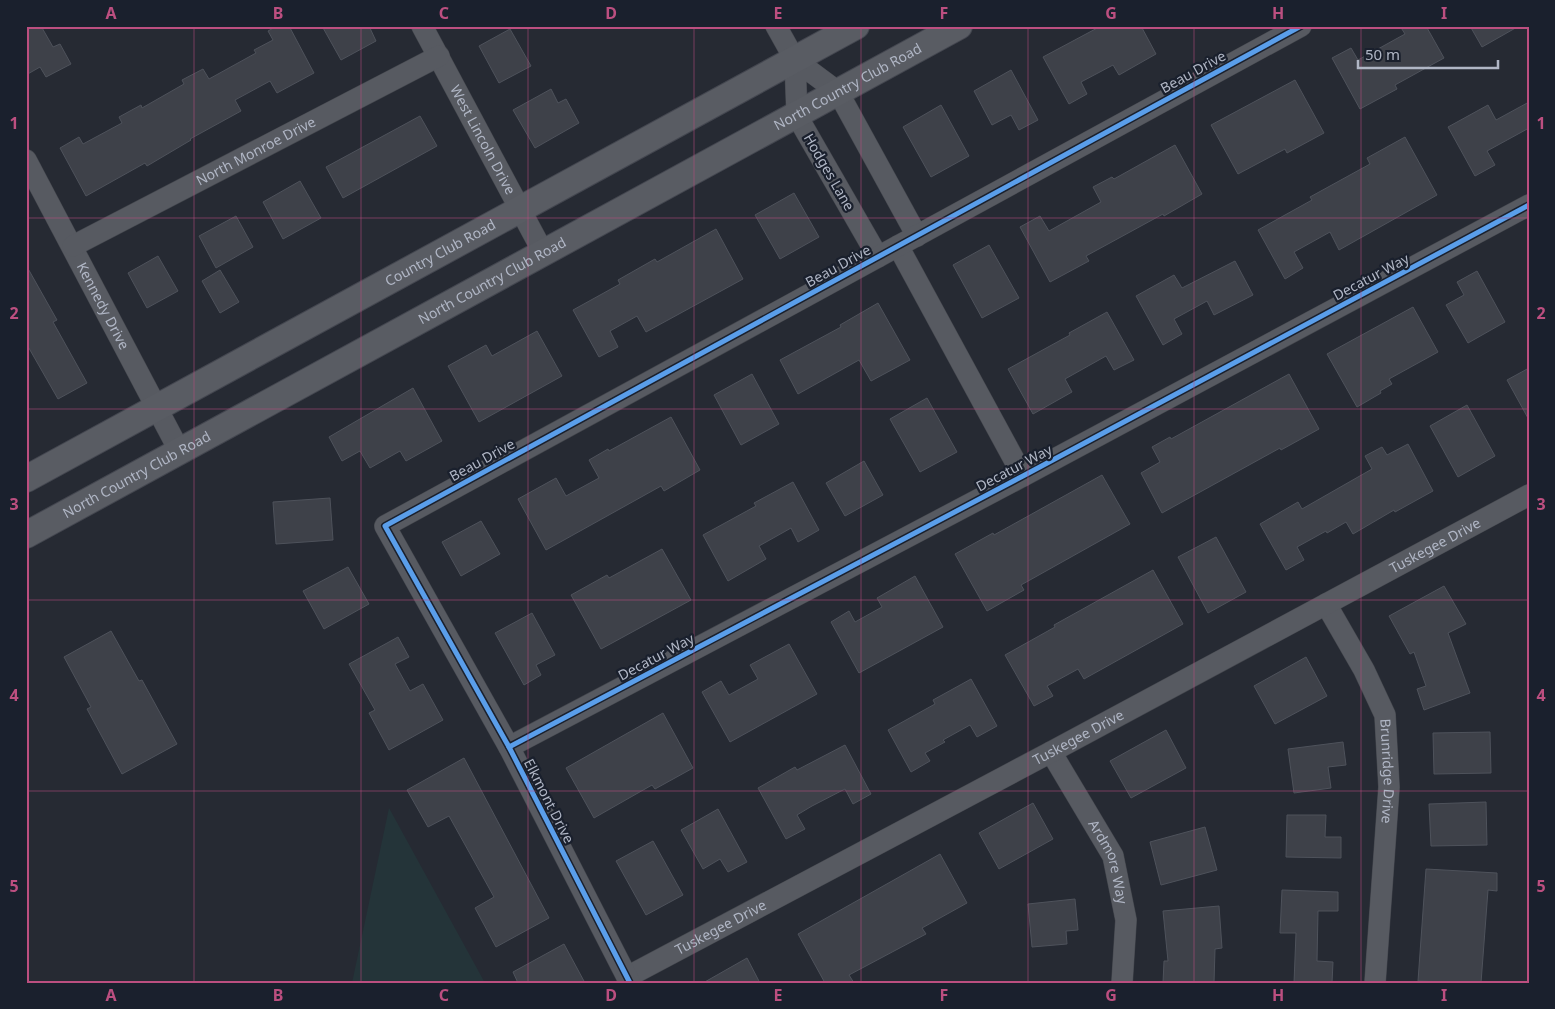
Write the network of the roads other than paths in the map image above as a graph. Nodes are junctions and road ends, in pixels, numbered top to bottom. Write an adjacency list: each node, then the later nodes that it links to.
1 (422, 26): 6 (street, West Lincoln Drive)
2 (776, 26): 7 (street)
3 (856, 26): 7 (main road, Country Club Road)
4 (959, 26): 8 (main road, North Country Club Road)
5 (1301, 26): 13 (street, Beau Drive)
6 (439, 56): 12 (street, West Lincoln Drive); 14 (street, North Monroe Drive)
7 (795, 60): 8 (street); 9 (street, Hodges Lane); 12 (main road, Country Club Road)
8 (838, 92): 9 (main road, North Country Club Road); 13 (street)
9 (798, 116): 15 (main road, North Country Club Road); 16 (street, Hodges Lane)
10 (26, 160): 14 (street, Kennedy Drive)
11 (1529, 205): 19 (street, Decatur Way)
12 (520, 209): 15 (street, West Lincoln Drive); 17 (main road, Country Club Road)
13 (907, 241): 16 (street, Beau Drive); 19 (street)
14 (72, 246): 17 (street, Kennedy Drive)
15 (544, 254): 18 (main road, North Country Club Road)
16 (878, 257): 22 (street, Beau Drive)
17 (157, 409): 18 (street, Kennedy Drive); 20 (main road, Country Club Road)
18 (180, 452): 23 (main road, North Country Club Road)
19 (1023, 476): 25 (street, Decatur Way)
20 (26, 479)
21 (1529, 495): 24 (street, Tuskegee Drive)
22 (385, 526): 25 (street, Elkmont Drive)
23 (26, 535)
24 (1326, 604): 26 (street, Tuskegee Drive); 29 (street, Brunridge Drive)
25 (509, 747): 27 (street, Elkmont Drive)
26 (1051, 752): 27 (street, Tuskegee Drive); 28 (street, Ardmore Way)
27 (629, 980)
28 (1122, 983)
29 (1376, 983)

